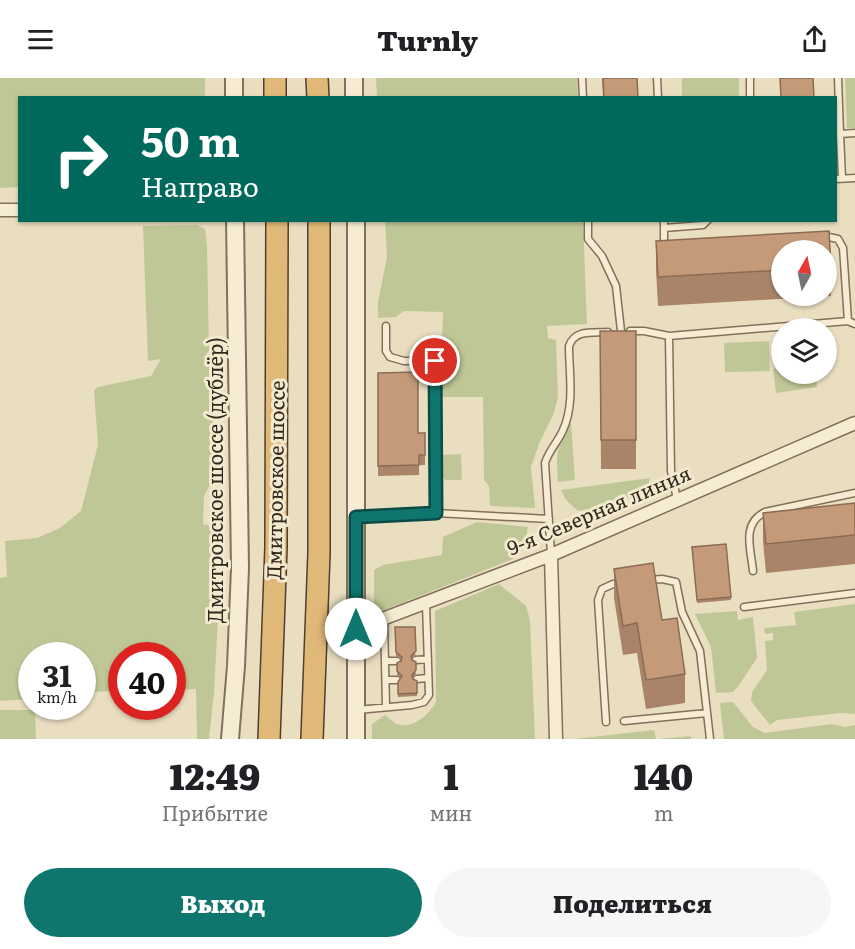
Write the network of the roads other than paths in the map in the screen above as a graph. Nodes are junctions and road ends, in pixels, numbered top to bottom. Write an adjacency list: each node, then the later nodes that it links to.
1 (234, 78): 8 (street)
2 (275, 78): 9 (highway)
3 (317, 78): 10 (highway)
4 (582, 78): 11 (lane)
5 (657, 78): 12 (lane)
6 (750, 78): 13 (lane)
7 (838, 78): 15 (lane)
8 (234, 96)
9 (275, 96)
10 (318, 96)
11 (583, 96)
12 (658, 96)
13 (750, 96)
14 (855, 133): 15 (lane)
15 (840, 134): 16 (lane)
16 (839, 178): 17 (lane)
17 (855, 178)
18 (0, 210): 19 (street)
19 (18, 210)
20 (235, 222): 62 (street, Дмитровское шоссе (дублёр))
21 (277, 222): 63 (highway, Дмитровское шоссе)
22 (319, 222): 64 (highway)
23 (356, 222): 38 (street)
24 (588, 222): 32 (lane)
25 (706, 222): 26 (lane)
26 (664, 224): 28 (lane)
27 (817, 236): 29 (lane)
28 (676, 243)
29 (848, 321): 30 (lane); 33 (lane)
30 (855, 324)
31 (386, 326): 37 (lane)
32 (621, 331): 33 (lane); 39 (lane)
33 (669, 336): 36 (lane)
34 (855, 423): 36 (street, 9-я Северная линия)
35 (855, 493): 41 (lane)
36 (677, 499): 40 (street, 9-я Северная линия)
37 (436, 513): 38 (lane); 39 (lane)
38 (356, 517): 48 (street)
39 (549, 519): 40 (lane)
40 (551, 555): 45 (street, 9-я Северная линия); 66 (street)
41 (753, 571)
42 (642, 581): 59 (lane)
43 (632, 582): 61 (lane)
44 (855, 593): 46 (lane)
45 (426, 604): 47 (street, 9-я Северная линия); 49 (lane)
46 (744, 607)
47 (384, 620): 48 (street, 9-я Северная линия); 51 (lane)
48 (356, 629): 58 (street)
49 (428, 659): 50 (lane); 53 (lane)
50 (416, 660)
51 (385, 661): 52 (lane); 55 (lane)
52 (397, 661)
53 (428, 678): 54 (lane); 57 (lane)
54 (417, 679)
55 (386, 680): 56 (lane); 57 (lane)
56 (398, 680)
57 (386, 706): 58 (lane)
58 (356, 710): 65 (street)
59 (707, 713): 60 (lane); 67 (lane)
60 (624, 721)
61 (606, 723)
62 (230, 739)
63 (269, 739)
64 (312, 739)
65 (356, 739)
66 (556, 739)
67 (710, 739)

